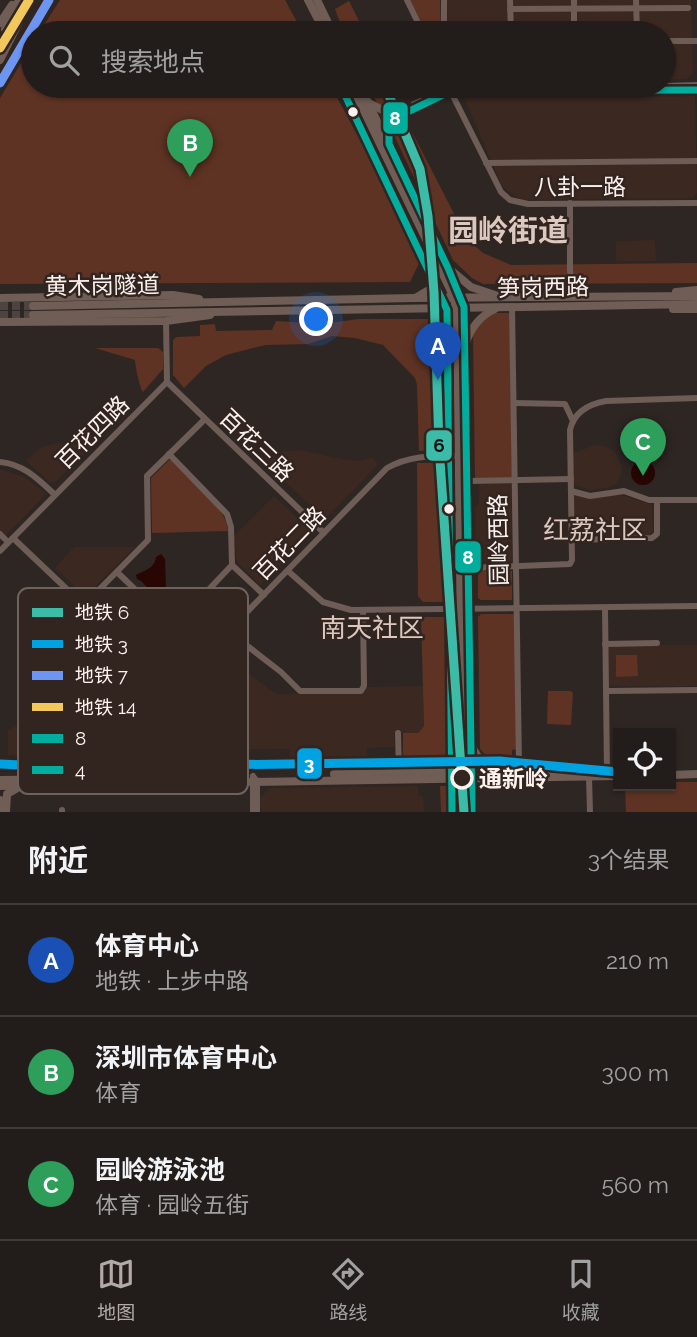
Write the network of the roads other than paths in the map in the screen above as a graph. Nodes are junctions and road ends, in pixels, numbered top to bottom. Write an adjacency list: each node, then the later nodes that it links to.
1 (323, 0): 15 (main road)
2 (407, 0): 16 (street)
3 (444, 0): 17 (street)
4 (510, 0): 11 (street)
5 (574, 0): 12 (street)
6 (636, 0): 9 (street)
7 (23, 1): 21 (main road); 22 (main road); 25 (main road); 26 (main road)
8 (310, 1): 13 (main road); 14 (main road)
9 (636, 8): 10 (street); 12 (street); 20 (street)
10 (688, 8)
11 (510, 9): 12 (street); 18 (street)
12 (574, 9): 19 (street)
13 (319, 21)
14 (324, 21)
15 (329, 21)
16 (417, 21)
17 (444, 21)
18 (511, 21)
19 (574, 21)
20 (637, 21)
21 (0, 23)
22 (0, 36)
23 (676, 41): 24 (street)
24 (697, 41)
25 (0, 44)
26 (0, 60)
27 (676, 87): 29 (street)
28 (676, 88): 29 (street)
29 (697, 88)
30 (360, 98): 37 (main road)
31 (428, 98): 35 (street)
32 (431, 98): 36 (street)
33 (455, 98): 40 (street, 八卦一路)
34 (367, 100): 35 (main road); 37 (main road)
35 (400, 111): 37 (street)
36 (393, 118): 37 (street); 38 (main road)
37 (376, 124): 38 (main road); 43 (main road)
38 (389, 144): 44 (main road)
39 (697, 161): 40 (street)
40 (486, 163): 42 (street, 八卦一路)
41 (697, 202): 42 (street, 八卦一路)
42 (570, 203): 45 (street)
43 (436, 261): 49 (main road); 53 (main road)
44 (448, 268): 52 (main road); 53 (main road)
45 (573, 288)
46 (697, 290): 50 (main road)
47 (697, 296): 50 (main road, 笋岗西路)
48 (0, 298): 51 (main road, 笋岗西路)
49 (413, 298): 53 (main road, 笋岗西路); 54 (main road, 笋岗西路)
50 (650, 300): 52 (main road, 笋岗西路); 56 (main road, 笋岗西路); 59 (main road)
51 (223, 301): 54 (main road, 笋岗西路); 57 (main road, 笋岗西路)
52 (510, 302): 55 (main road, 笋岗西路); 68 (street, 园岭西路)
53 (459, 303): 55 (main road, 笋岗西路); 58 (main road, 笋岗西路); 64 (main road); 65 (main road)
54 (364, 304): 58 (main road, 笋岗西路); 61 (main road, 笋岗西路)
55 (497, 304): 65 (main road)
56 (697, 304)
57 (173, 308): 60 (main road, 黄木岗隧道); 61 (main road, 笋岗西路)
58 (425, 308): 64 (main road)
59 (697, 309)
60 (33, 310)
61 (222, 311): 62 (main road, 笋岗西路)
62 (166, 321): 63 (main road, 笋岗西路); 66 (street)
63 (0, 322)
64 (457, 336): 72 (main road)
65 (464, 349): 76 (main road)
66 (167, 382): 69 (street, 百花三路); 78 (street, 百花四路)
67 (697, 398): 70 (street)
68 (514, 403): 70 (street); 74 (street, 园岭西路)
69 (205, 419): 71 (street); 81 (street, 百花三路)
70 (573, 421): 75 (street)
71 (169, 454): 86 (street); 90 (street)
72 (458, 456): 81 (street, 百花二路); 99 (main road)
73 (0, 462): 78 (street)
74 (515, 480): 75 (street); 76 (street); 87 (street, 园岭西路)
75 (571, 480): 77 (street)
76 (468, 481): 88 (main road)
77 (571, 491): 79 (street); 84 (street)
78 (54, 494): 83 (street, 百花四路)
79 (659, 500): 80 (street); 84 (street)
80 (697, 500)
81 (324, 533): 89 (street, 百花二路)
82 (0, 534): 83 (street)
83 (10, 540): 85 (street, 百花四路); 91 (street)
84 (572, 540): 87 (street)
85 (0, 551)
86 (232, 565): 94 (street); 95 (street)
87 (516, 567): 88 (street); 97 (street, 园岭西路)
88 (469, 568): 99 (main road)
89 (288, 571): 95 (street, 百花二路); 100 (street)
90 (117, 572): 92 (street); 93 (street)
91 (65, 588)
92 (101, 588)
93 (134, 588)
94 (210, 588)
95 (264, 595): 101 (street, 百花二路)
96 (697, 606): 98 (street)
97 (516, 608): 98 (street); 99 (street); 113 (street, 园岭西路)
98 (604, 608): 103 (street)
99 (469, 609): 100 (street); 107 (main road); 109 (main road)
100 (363, 610): 104 (street)
101 (248, 611)
102 (657, 643): 103 (street)
103 (605, 644): 110 (street)
104 (248, 646)
105 (697, 690): 106 (street)
106 (608, 691)
107 (462, 716): 112 (main road); 119 (main road)
108 (398, 733): 116 (street)
109 (471, 742): 117 (main road); 119 (main road)
110 (607, 771): 113 (main road); 114 (main road)
111 (697, 771): 115 (main road)
112 (417, 772): 116 (main road); 119 (main road)
113 (525, 772): 117 (main road)
114 (613, 772)
115 (676, 772)
116 (399, 773): 123 (main road)
117 (501, 774): 119 (main road); 120 (main road); 129 (main road)
118 (613, 774): 120 (main road)
119 (467, 775): 121 (main road); 129 (main road)
120 (589, 777): 136 (street)
121 (439, 778): 123 (main road); 129 (main road)
122 (248, 779): 123 (main road)
123 (254, 779): 133 (street)
124 (0, 780): 125 (main road)
125 (18, 780)
126 (0, 786): 127 (main road)
127 (18, 786)
128 (18, 787): 132 (main road)
129 (467, 797): 134 (main road); 135 (main road)
130 (0, 800): 131 (main road)
131 (0, 812)
132 (6, 812)
133 (255, 812)
134 (463, 812)
135 (472, 812)
136 (590, 812)

